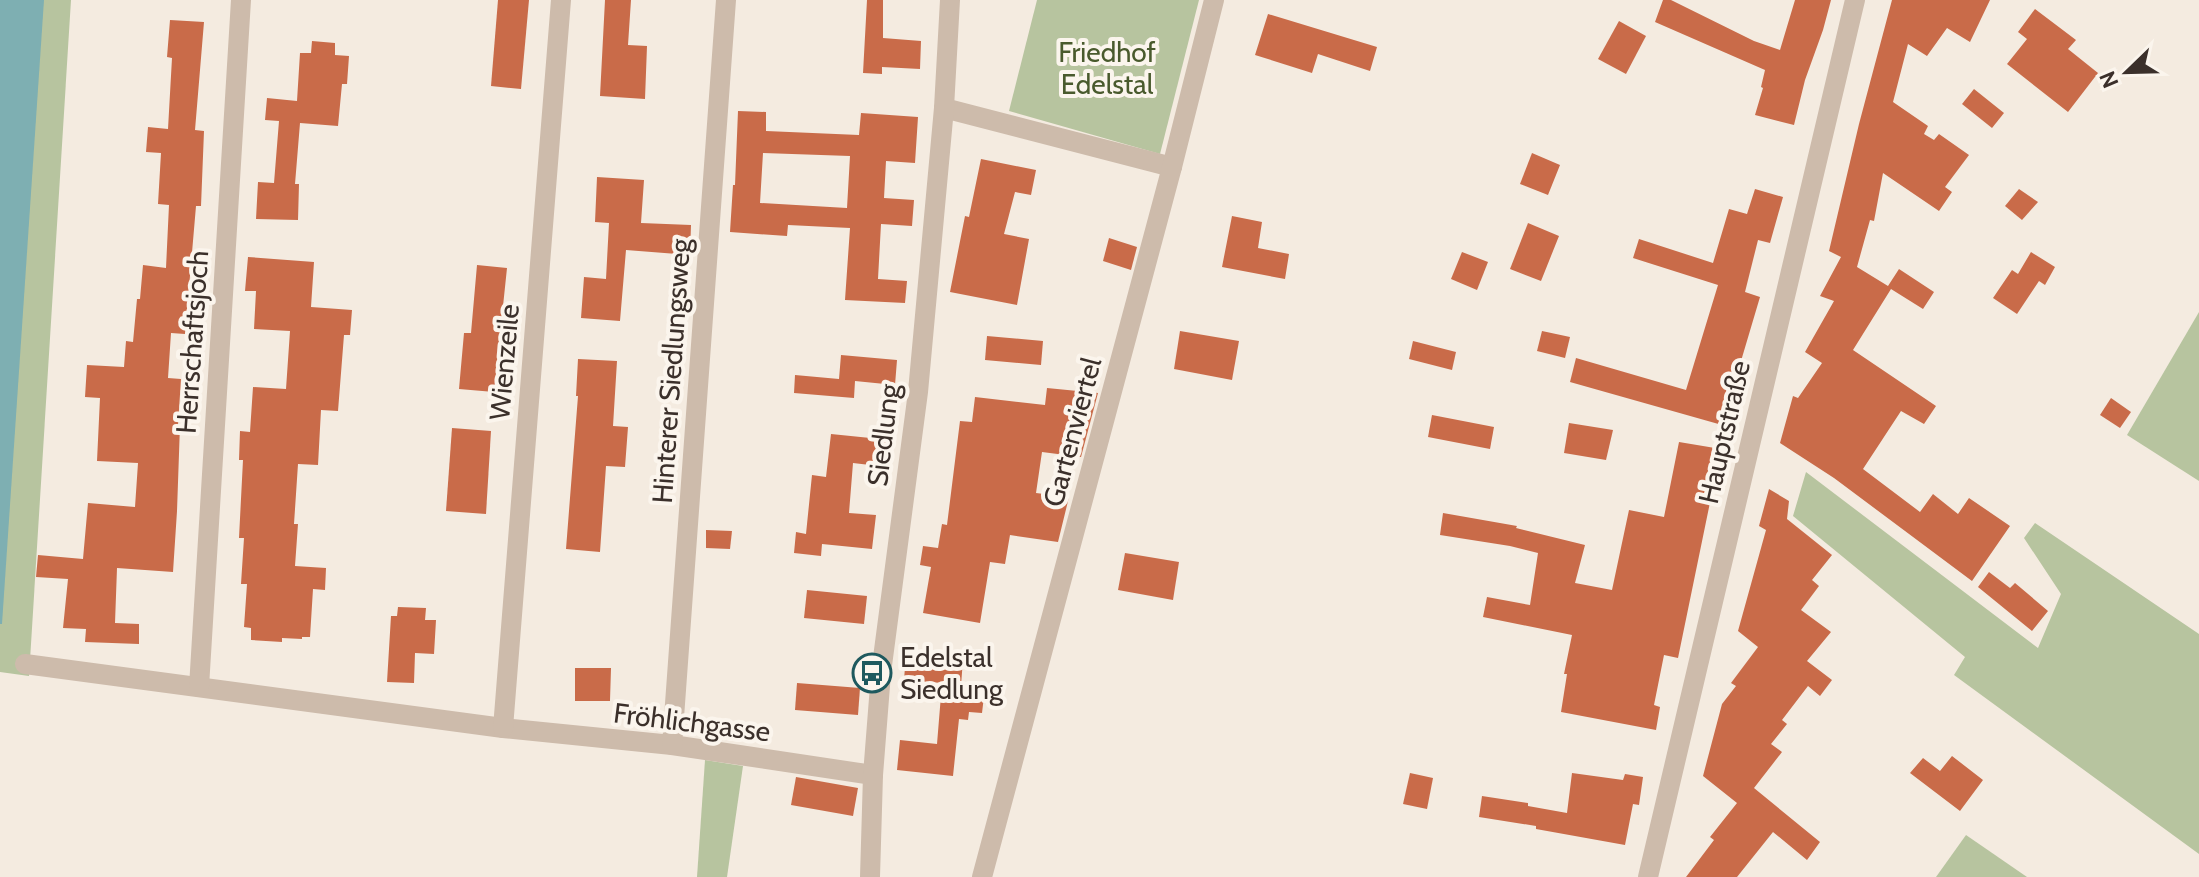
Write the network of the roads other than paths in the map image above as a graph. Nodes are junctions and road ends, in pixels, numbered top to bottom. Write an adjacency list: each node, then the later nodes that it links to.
1 (241, 0): 10 (street, Herrschaftsjoch)
2 (561, 0): 11 (street, Wienzeile)
3 (726, 0): 12 (street, Hinterer Siedlungsweg)
4 (950, 0): 7 (street, Siedlung)
5 (1214, 0): 8 (street, Gartenviertel)
6 (1855, 0): 16 (street, Hauptstraße)
7 (944, 108): 8 (street); 13 (street, Siedlung)
8 (1172, 167): 15 (street, Gartenviertel)
9 (25, 664): 10 (street, Fröhlichgasse)
10 (199, 687): 11 (street, Fröhlichgasse)
11 (503, 728): 12 (street, Fröhlichgasse)
12 (672, 745): 13 (street, Fröhlichgasse)
13 (873, 775): 14 (street, Siedlung)
14 (870, 877)
15 (982, 877)
16 (1648, 877)

